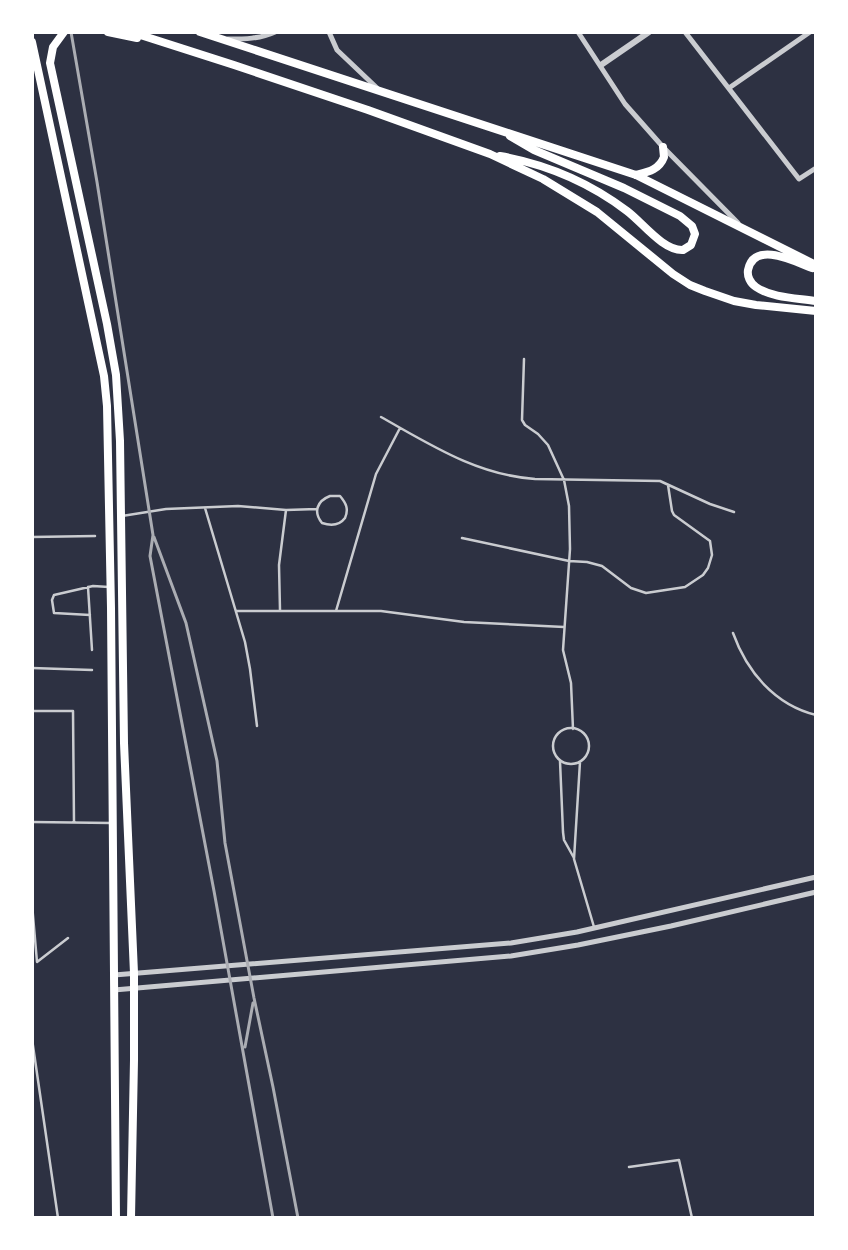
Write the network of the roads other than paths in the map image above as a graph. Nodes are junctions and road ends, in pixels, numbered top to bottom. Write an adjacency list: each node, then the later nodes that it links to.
1 (64, 32): 35 (main road)
2 (108, 32): 13 (main road)
3 (131, 32): 13 (main road)
4 (200, 32): 11 (main road)
5 (275, 32): 11 (street)
6 (329, 32): 16 (street)
7 (578, 32): 14 (street)
8 (649, 32): 14 (street)
9 (686, 32): 15 (street)
10 (810, 32): 15 (street)
11 (217, 38): 16 (main road)
12 (32, 42): 41 (main road)
13 (166, 44): 19 (main road)
14 (601, 65): 18 (street)
15 (729, 88): 20 (street)
16 (380, 91): 17 (main road)
17 (504, 132): 19 (main road); 21 (main road)
18 (663, 147): 21 (main road); 22 (street)
19 (490, 154): 25 (main road)
20 (816, 168)
21 (636, 175): 22 (main road)
22 (741, 227): 23 (main road)
23 (816, 267): 24 (main road)
24 (816, 301)
25 (816, 311)
26 (524, 359): 29 (lane)
27 (381, 417): 28 (lane)
28 (400, 428): 29 (lane); 44 (lane)
29 (564, 480): 30 (lane); 39 (lane)
30 (668, 485): 34 (lane); 39 (lane)
31 (205, 508): 33 (lane); 35 (lane); 42 (lane)
32 (317, 509): 32 (lane); 33 (lane)
33 (286, 510): 43 (lane)
34 (734, 512)
35 (122, 516): 66 (main road)
36 (96, 536): 37 (lane)
37 (32, 537)
38 (462, 538): 39 (lane)
39 (569, 561): 46 (lane)
40 (88, 587): 41 (lane); 45 (lane); 45 (lane)
41 (110, 587): 59 (main road)
42 (237, 611): 43 (lane); 53 (lane)
43 (280, 611): 44 (lane)
44 (336, 611): 46 (lane)
45 (90, 615): 48 (lane)
46 (564, 628): 54 (lane)
47 (733, 633): 52 (lane)
48 (92, 650)
49 (32, 668): 50 (lane)
50 (92, 670)
51 (32, 711): 58 (lane)
52 (816, 715)
53 (257, 726)
54 (573, 729): 55 (lane); 56 (lane)
55 (560, 760): 56 (lane); 60 (lane)
56 (580, 762): 60 (lane)
57 (32, 822): 58 (lane)
58 (74, 822): 59 (lane)
59 (112, 823): 67 (main road)
60 (574, 859): 64 (lane)
61 (816, 877): 64 (street)
62 (816, 892): 68 (street)
63 (32, 904): 65 (lane)
64 (594, 928): 66 (street)
65 (68, 938)
66 (134, 973): 67 (street); 68 (main road)
67 (114, 975): 69 (main road)
68 (134, 988): 69 (street); 74 (main road)
69 (114, 990): 73 (main road)
70 (32, 1039): 72 (lane)
71 (629, 1167): 75 (lane)
72 (58, 1218)
73 (116, 1218)
74 (131, 1218)
75 (692, 1218)

